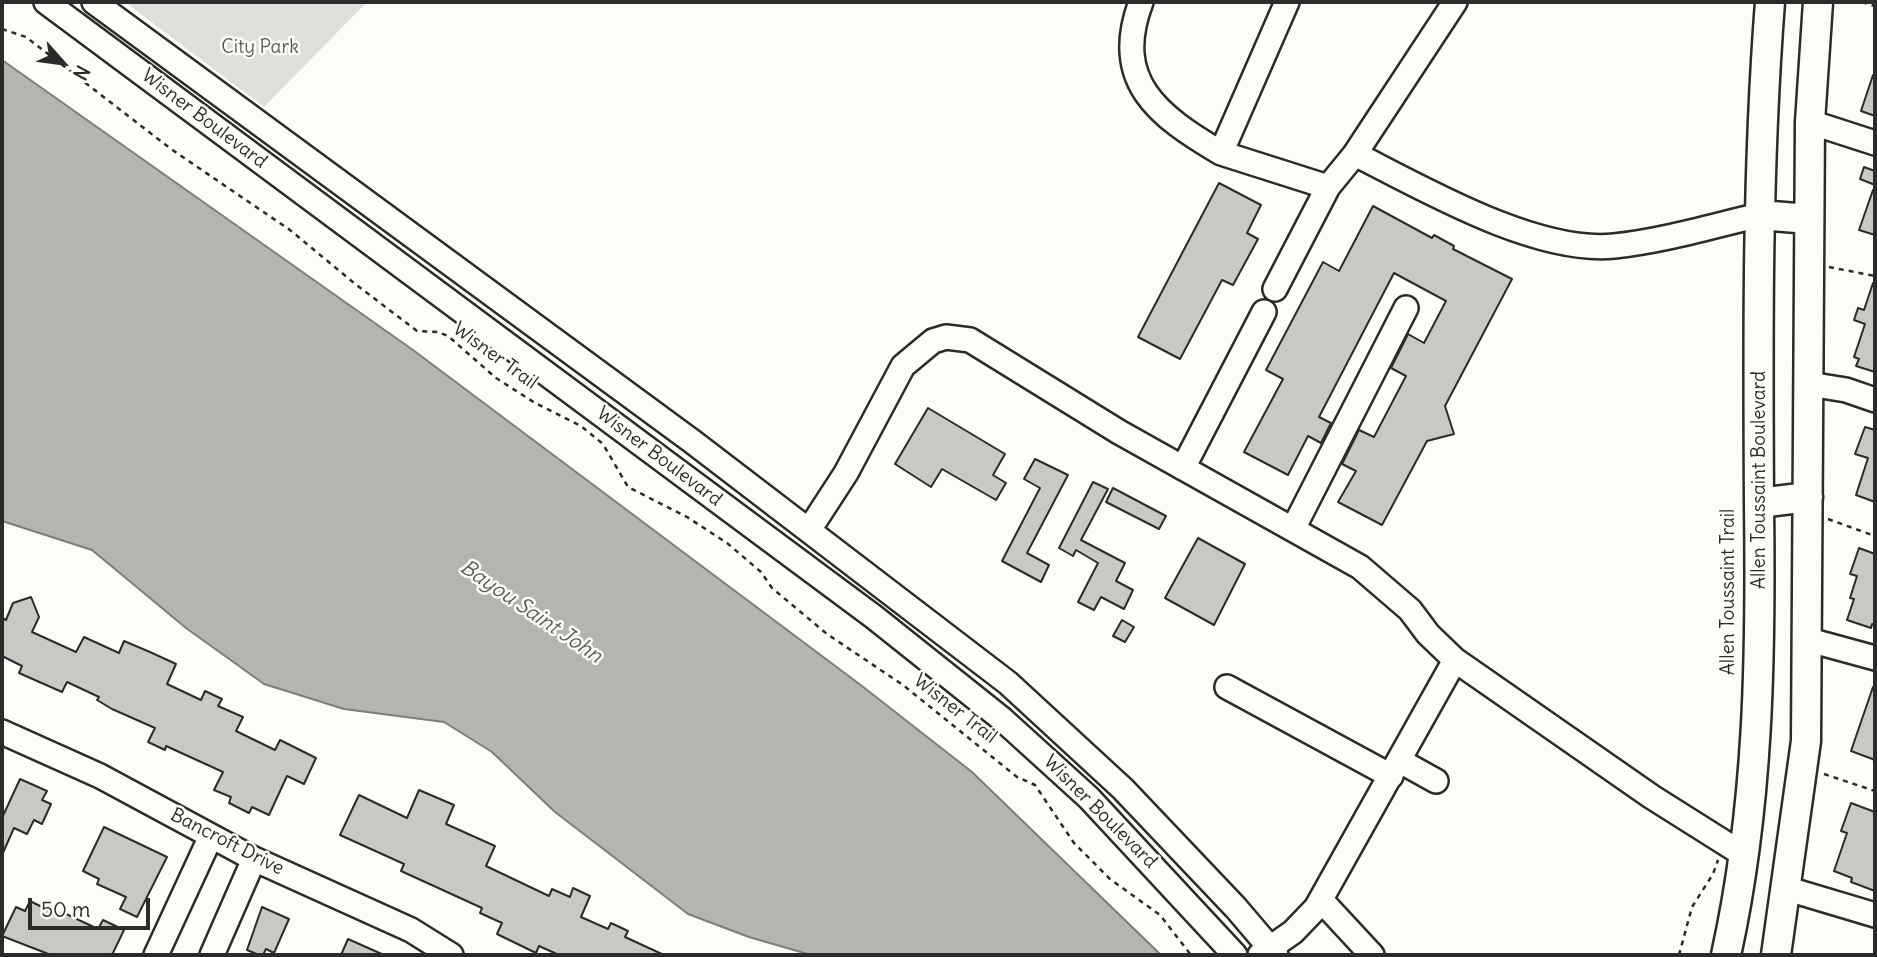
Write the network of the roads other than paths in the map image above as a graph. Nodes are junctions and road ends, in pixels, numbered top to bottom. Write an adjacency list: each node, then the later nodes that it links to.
1 (46, 2): 43 (street, Wisner Boulevard)
2 (94, 2): 24 (street, Wisner Boulevard)
3 (1141, 2): 10 (street)
4 (1287, 2): 10 (street)
5 (1455, 2): 11 (street)
6 (1770, 2): 13 (main road, Allen Toussaint Boulevard)
7 (1818, 2): 8 (main road)
8 (1810, 122): 9 (street); 14 (main road)
9 (1875, 143)
10 (1221, 153): 12 (street)
11 (1355, 154): 12 (street); 13 (street)
12 (1328, 187): 15 (street)
13 (1759, 215): 14 (main road); 21 (main road, Allen Toussaint Boulevard)
14 (1809, 219): 18 (main road)
15 (1275, 289)
16 (1405, 308): 23 (street)
17 (1264, 312): 20 (street)
18 (1809, 384): 19 (street); 22 (main road)
19 (1875, 400)
20 (1183, 468): 23 (street); 24 (street)
21 (1759, 503): 22 (main road); 33 (main road, Allen Toussaint Boulevard)
22 (1808, 504): 25 (main road)
23 (1293, 529): 27 (street)
24 (808, 530): 39 (street, Wisner Boulevard)
25 (1809, 640): 26 (street); 35 (main road)
26 (1875, 658)
27 (1455, 660): 30 (street); 33 (street)
28 (1227, 687): 30 (street)
29 (2, 732): 32 (street, Bancroft Drive)
30 (1395, 769): 31 (street); 37 (street)
31 (1436, 780)
32 (211, 836): 34 (street, Bancroft Drive); 40 (street)
33 (1734, 849): 35 (main road); 45 (main road, Allen Toussaint Boulevard)
34 (254, 859): 41 (street); 42 (street, Bancroft Drive)
35 (1790, 861): 36 (main road)
36 (1787, 890): 38 (street); 46 (main road)
37 (1321, 901): 39 (street); 44 (street)
38 (1875, 915)
39 (1269, 953)
40 (156, 955)
41 (212, 955)
42 (451, 955)
43 (1235, 955)
44 (1372, 955)
45 (1726, 955)
46 (1776, 955)

